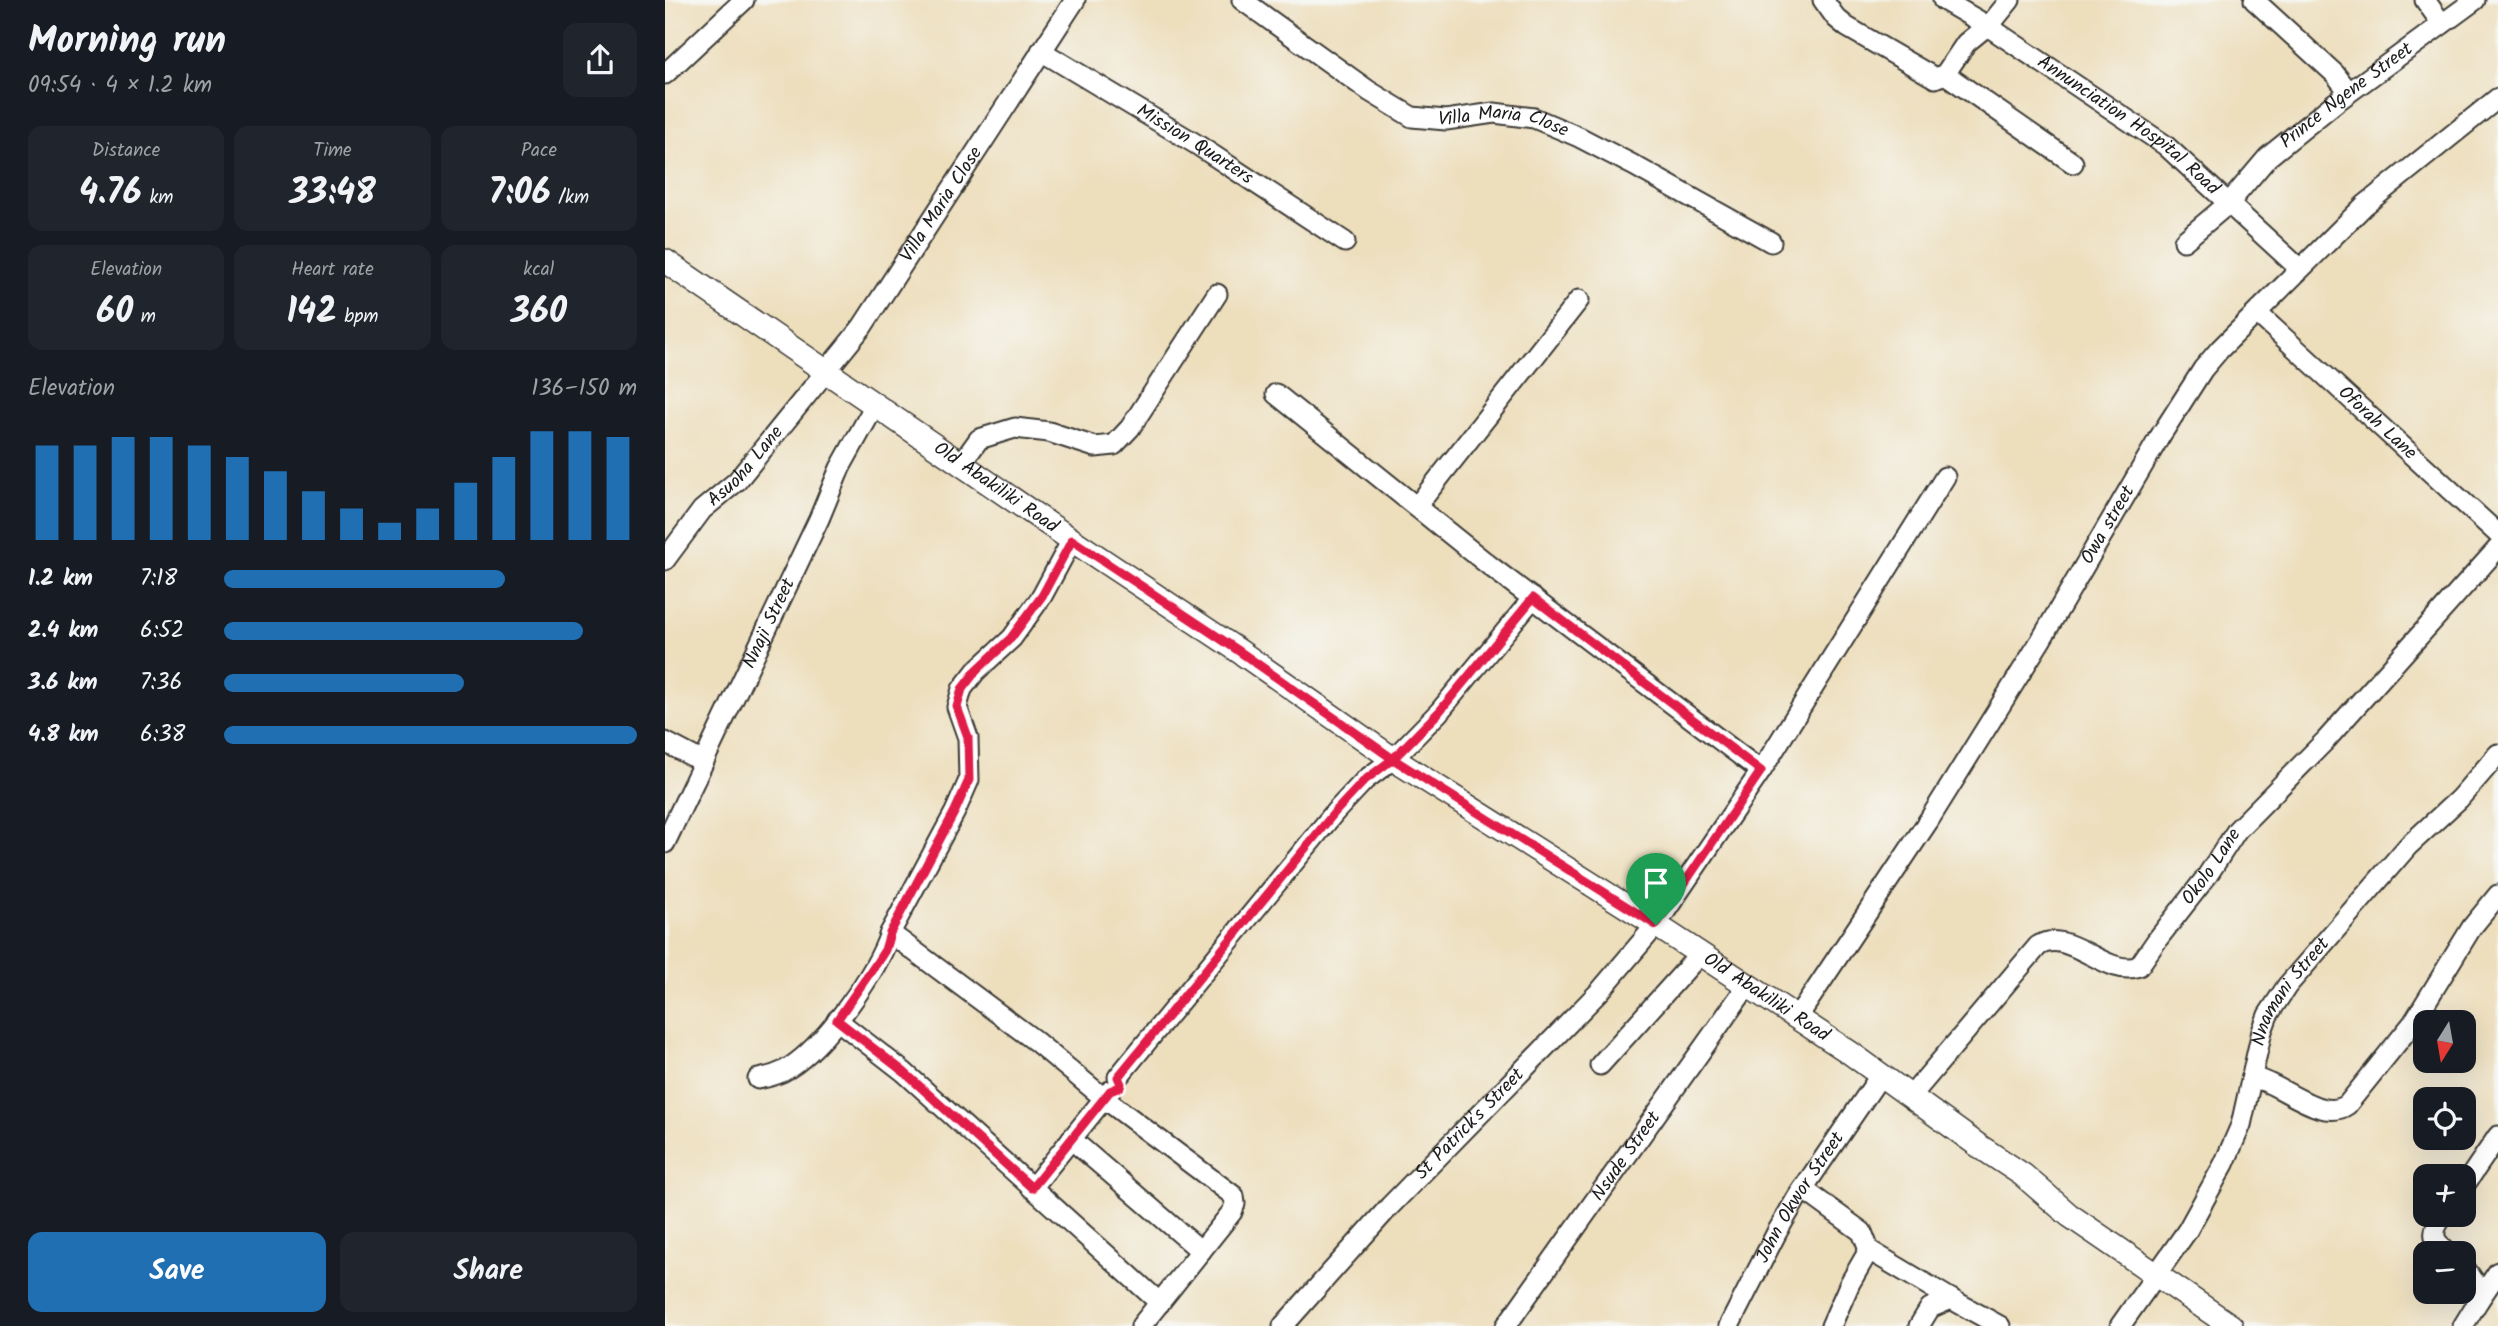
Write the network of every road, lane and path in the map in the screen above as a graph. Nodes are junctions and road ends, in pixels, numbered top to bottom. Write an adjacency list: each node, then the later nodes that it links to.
1 (744, 0): 13 (street)
2 (1075, 0): 12 (street, Villa Maria Close)
3 (1242, 0): 21 (street, Villa Maria Close)
4 (1823, 0): 14 (street)
5 (1943, 0): 11 (street, Annunciation Hospital Road)
6 (2010, 0): 11 (street)
7 (2254, 0): 15 (street)
8 (2425, 0): 10 (street)
9 (2475, 0): 10 (street, Prince Ngene Street)
10 (2442, 24): 15 (street, Prince Ngene Street)
11 (1986, 25): 14 (street); 18 (street, Annunciation Hospital Road)
12 (1041, 51): 20 (street, Mission Quarters); 27 (street, Villa Maria Close)
13 (665, 74)
14 (1945, 74): 17 (street)
15 (2349, 92): 18 (street, Prince Ngene Street)
16 (2498, 98): 23 (street, Owa street)
17 (2073, 163)
18 (2228, 203): 19 (street, Prince Ngene Street); 23 (street, Annunciation Hospital Road)
19 (2184, 241)
20 (1345, 242)
21 (1771, 242)
22 (665, 261): 27 (main road, Old Abakiliki Road)
23 (2300, 269): 26 (street, Owa street)
24 (1217, 294): 30 (street)
25 (1579, 300): 32 (street)
26 (2256, 313): 33 (street, Oforah Lane); 49 (street, Owa street)
27 (826, 372): 29 (main road, Old Abakiliki Road); 36 (street, Asuoha Lane)
28 (1276, 394): 32 (street)
29 (875, 405): 30 (main road, Old Abakiliki Road); 41 (street, Nnaji Street)
30 (961, 464): 34 (main road, Old Abakiliki Road)
31 (1945, 477): 42 (street, St Patrick's Street)
32 (1417, 506): 37 (street)
33 (2498, 534)
34 (1072, 540): 40 (main road, Old Abakiliki Road); 46 (street)
35 (2498, 548): 56 (street, Okolo Lane)
36 (665, 560)
37 (1533, 598): 40 (street); 42 (street)
38 (665, 742): 41 (street)
39 (2498, 754): 53 (street, Nnamani Street)
40 (1393, 759): 45 (main road, Old Abakiliki Road); 55 (street)
41 (703, 762): 43 (street, Nnaji Street)
42 (1761, 771): 45 (street, St Patrick's Street)
43 (665, 843)
44 (2498, 895): 53 (street)
45 (1656, 925): 47 (main road, Old Abakiliki Road); 71 (street, St Patrick's Street)
46 (890, 933): 50 (street); 55 (street)
47 (1700, 954): 48 (main road, Old Abakiliki Road); 51 (street)
48 (1747, 986): 49 (main road, Old Abakiliki Road); 72 (street, Nsude Street)
49 (1797, 1018): 52 (main road, Old Abakiliki Road)
50 (837, 1020): 54 (street); 60 (street)
51 (1600, 1065)
52 (1880, 1076): 56 (main road, Old Abakiliki Road); 61 (street, John Okwor Street)
53 (2252, 1077): 65 (street, Nnamani Street)
54 (758, 1079)
55 (1111, 1089): 58 (street); 63 (street)
56 (1911, 1096): 65 (main road, Old Abakiliki Road)
57 (2498, 1136): 59 (street)
58 (1071, 1139): 60 (street); 63 (street)
59 (2476, 1168)
60 (1032, 1188): 69 (street)
61 (1803, 1189): 62 (street); 73 (street, John Okwor Street)
62 (1869, 1250): 67 (street); 74 (street)
63 (1201, 1251): 69 (street)
64 (2498, 1272): 68 (street)
65 (2156, 1274): 77 (street, Nnamani Street); 78 (main road, Old Abakiliki Road)
66 (2476, 1289): 68 (street)
67 (1951, 1299): 75 (street); 76 (street)
68 (2479, 1300): 79 (street)
69 (1160, 1303): 70 (street)
70 (1141, 1326)
71 (1283, 1326)
72 (1506, 1326)
73 (1729, 1326)
74 (1831, 1326)
75 (1919, 1326)
76 (2000, 1326)
77 (2120, 1326)
78 (2231, 1326)
79 (2463, 1326)

